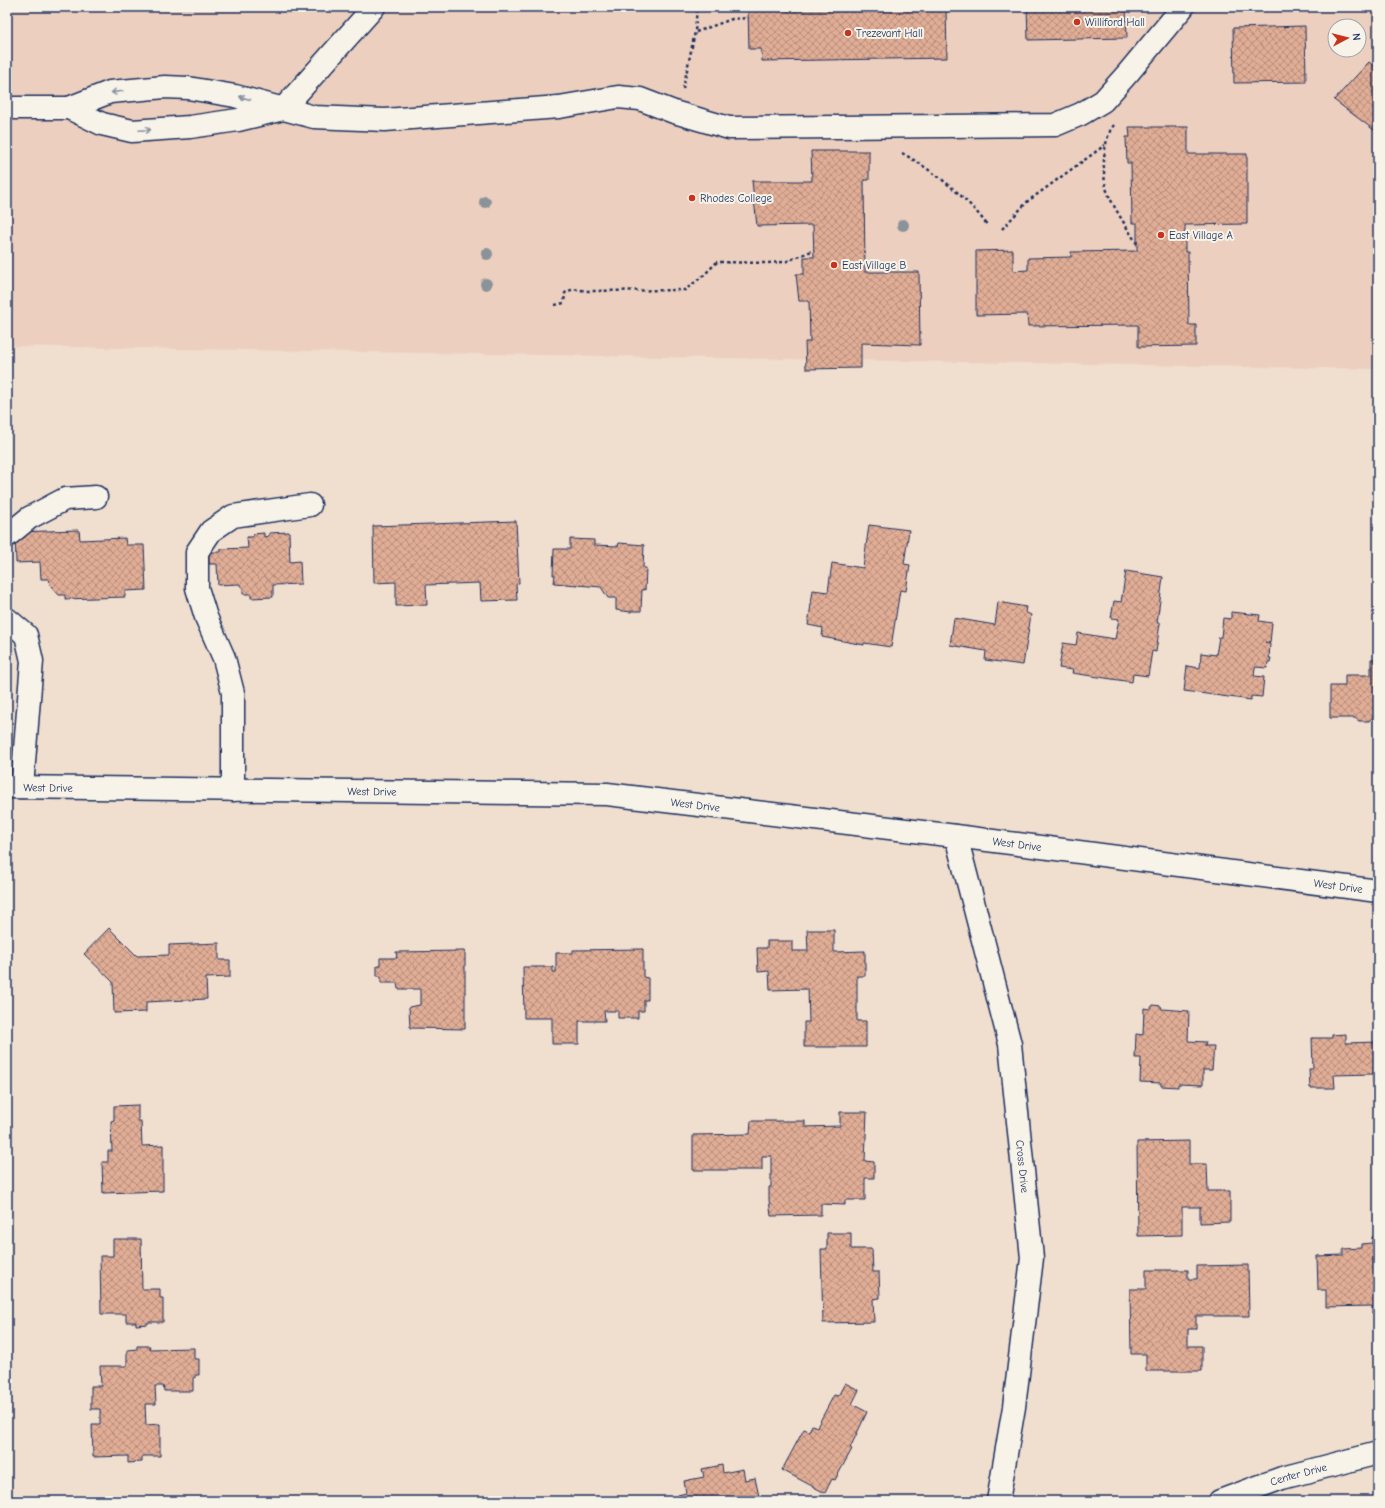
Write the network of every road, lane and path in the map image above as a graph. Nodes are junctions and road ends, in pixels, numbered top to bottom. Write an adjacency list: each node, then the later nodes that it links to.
1 (374, 7): 8 (street)
2 (697, 7): 5 (path)
3 (1183, 7): 9 (street)
4 (748, 18): 5 (path)
5 (695, 32): 9 (path)
6 (7, 108): 7 (street)
7 (69, 108): 8 (street, one-way to 7); 8 (street, one-way to 8)
8 (283, 109): 9 (street)
9 (674, 112)
10 (1116, 123): 11 (path)
11 (1105, 145): 14 (path); 15 (path)
12 (899, 151): 13 (path)
13 (988, 226)
14 (1002, 229)
15 (1137, 244)
16 (814, 250): 17 (path)
17 (555, 305)
18 (96, 498): 20 (street)
19 (310, 505): 23 (street)
20 (7, 536)
21 (7, 619): 22 (street)
22 (15, 787): 23 (street, West Drive)
23 (233, 790): 24 (street, West Drive)
24 (956, 836): 25 (street, West Drive); 27 (street, Cross Drive)
25 (1378, 891)
26 (1378, 1453): 28 (street, Center Drive)
27 (998, 1501)
28 (1220, 1501)

